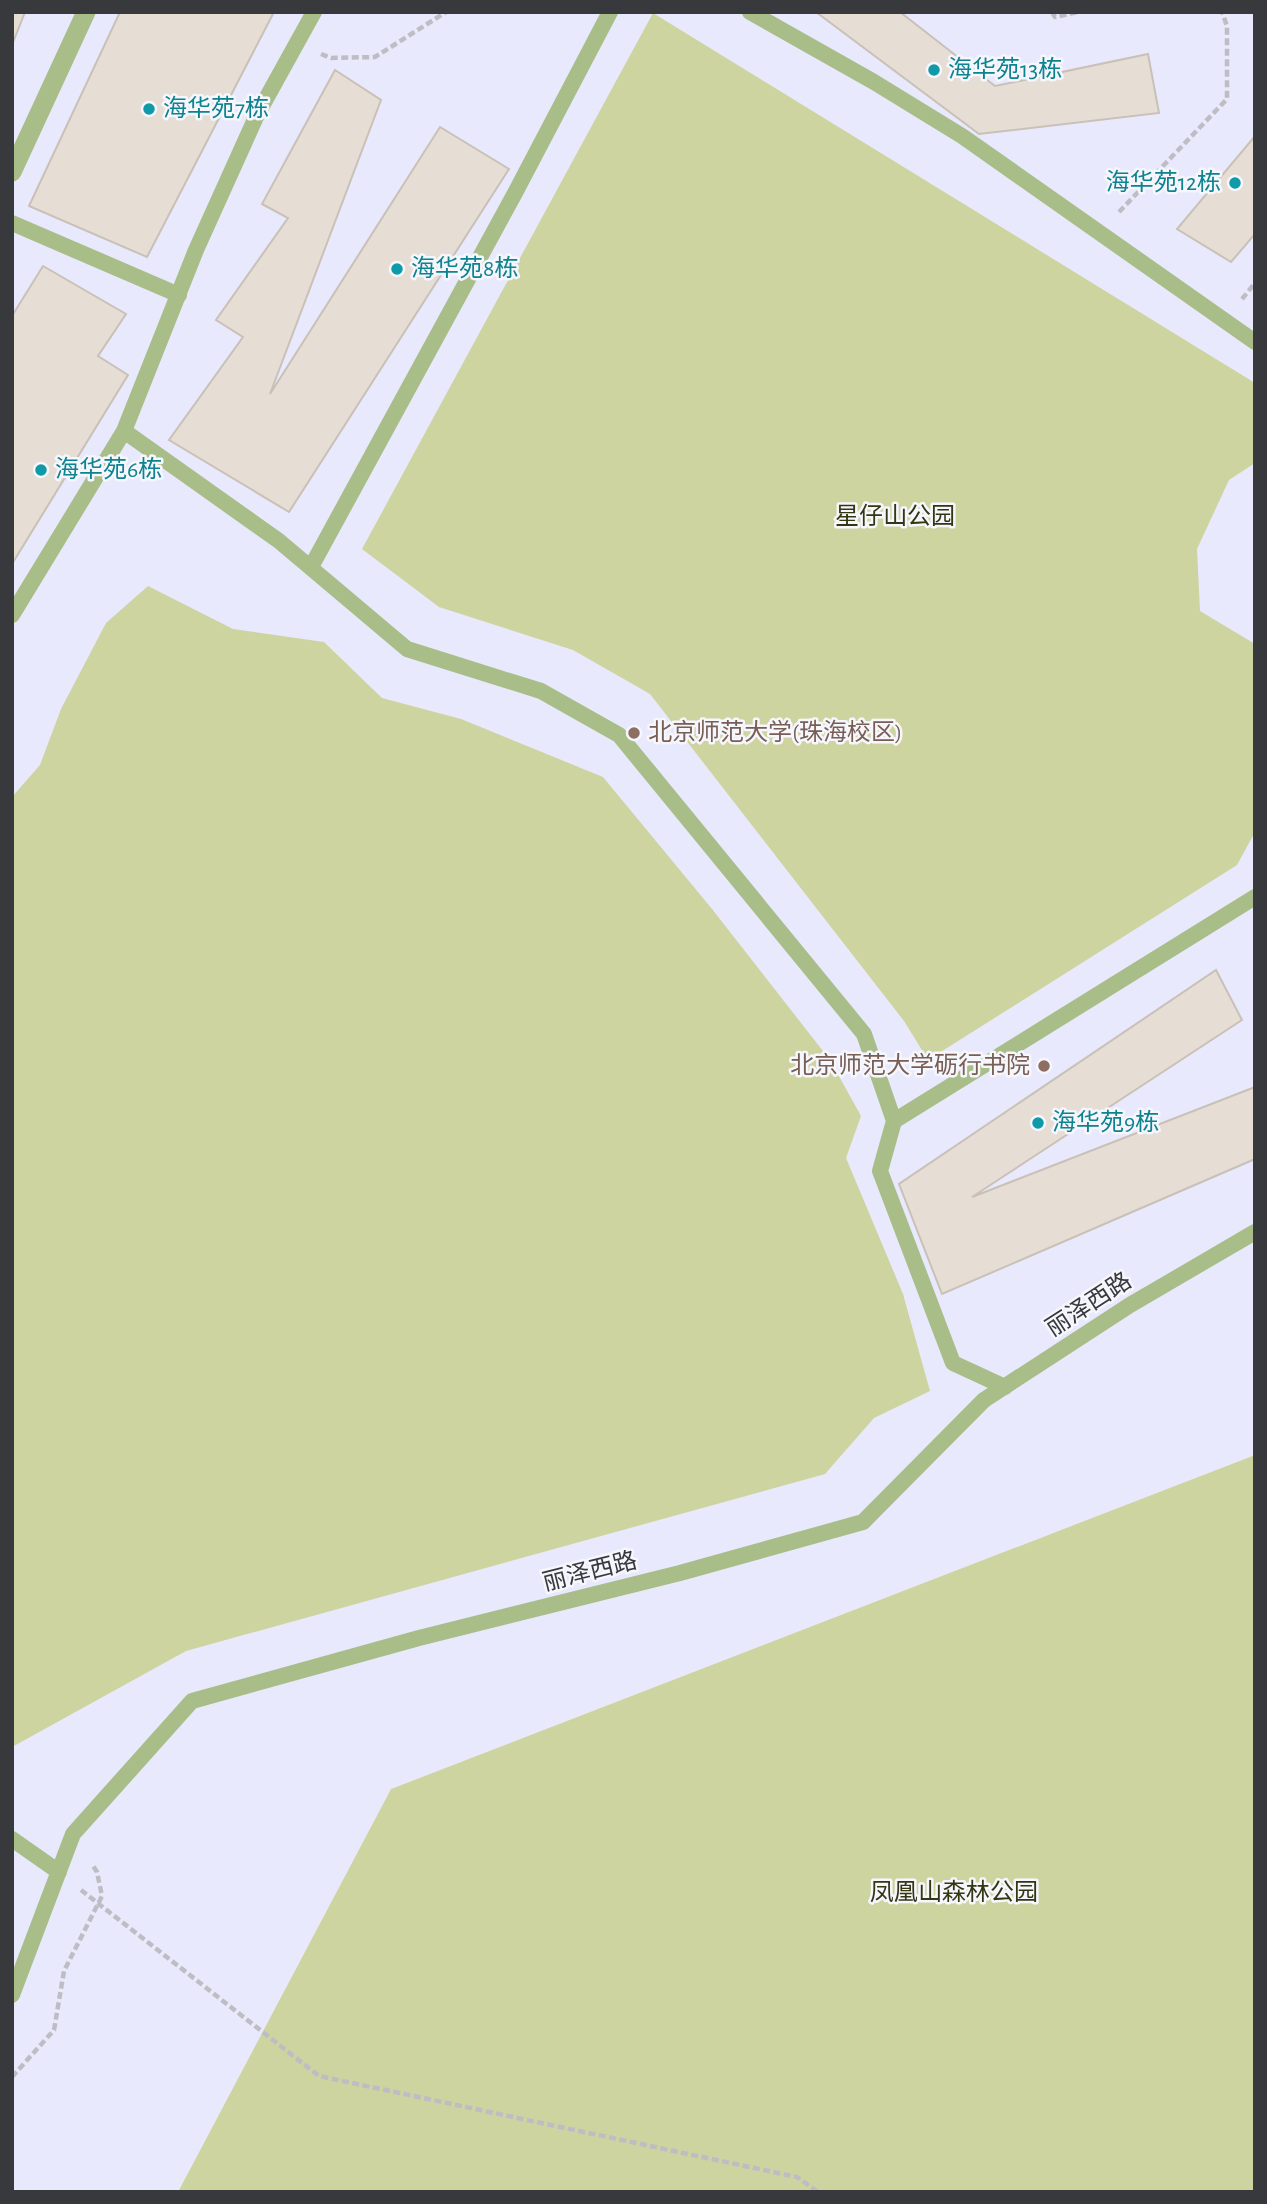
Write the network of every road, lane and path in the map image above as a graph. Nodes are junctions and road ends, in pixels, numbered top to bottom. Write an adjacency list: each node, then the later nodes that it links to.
1 (86, 12): 10 (street)
2 (314, 12): 9 (lane)
3 (446, 12): 9 (path)
4 (610, 12): 16 (lane)
5 (750, 12): 12 (lane)
6 (1052, 12): 7 (path)
7 (1078, 12)
8 (1222, 12): 12 (path)
9 (296, 43): 13 (lane)
10 (12, 172)
11 (12, 223): 13 (lane)
12 (1099, 233): 14 (lane)
13 (179, 295): 15 (lane)
14 (1255, 342)
15 (124, 431): 16 (lane); 17 (lane)
16 (311, 567): 19 (lane)
17 (12, 615)
18 (1255, 897): 19 (lane)
19 (894, 1121): 21 (lane)
20 (1255, 1232): 21 (lane, 丽泽西路)
21 (1005, 1387): 22 (lane, 丽泽西路)
22 (73, 1834): 24 (lane, 丽泽西路); 25 (path)
23 (12, 1839): 24 (lane)
24 (59, 1872): 25 (path); 26 (lane, 丽泽西路)
25 (98, 1903): 27 (path); 28 (path)
26 (12, 1995)
27 (12, 2077)
28 (818, 2192)

